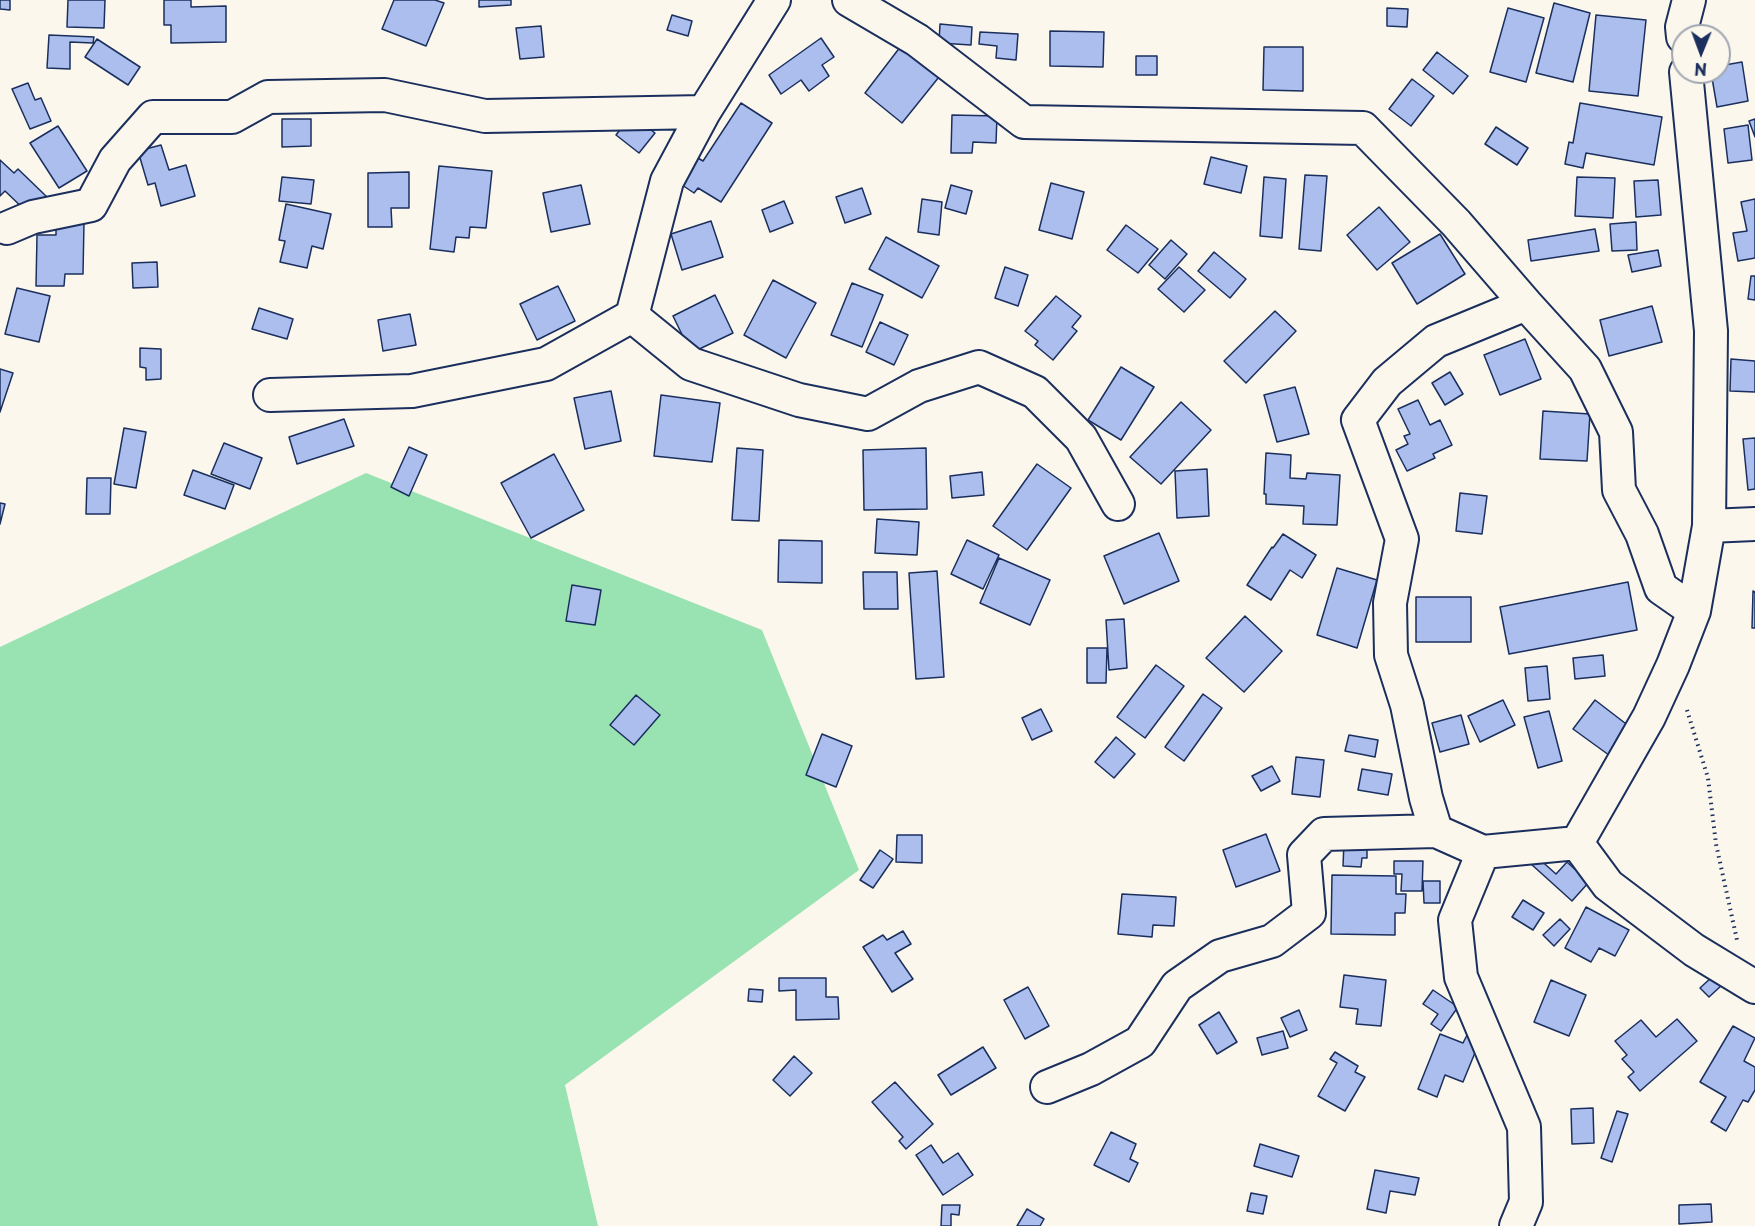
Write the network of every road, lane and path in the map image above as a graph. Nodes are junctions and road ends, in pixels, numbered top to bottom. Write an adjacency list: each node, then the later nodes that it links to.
1 (774, 0): 6 (street)
2 (849, 0): 8 (street)
3 (1689, 0): 4 (street)
4 (1683, 24)
5 (1687, 84): 13 (street)
6 (704, 112): 7 (street); 9 (street)
7 (7, 228)
8 (1526, 304): 14 (street); 16 (street)
9 (632, 316): 10 (street); 11 (street)
10 (270, 395)
11 (1118, 504)
12 (1755, 524): 13 (street)
13 (1709, 526): 14 (street)
14 (1694, 611): 15 (street)
15 (1673, 665): 17 (street); 19 (path)
16 (1436, 831): 18 (street); 20 (street)
17 (1577, 843): 18 (street); 19 (street)
18 (1483, 852): 21 (street)
19 (1751, 984)
20 (1047, 1087)
21 (1516, 1226)

